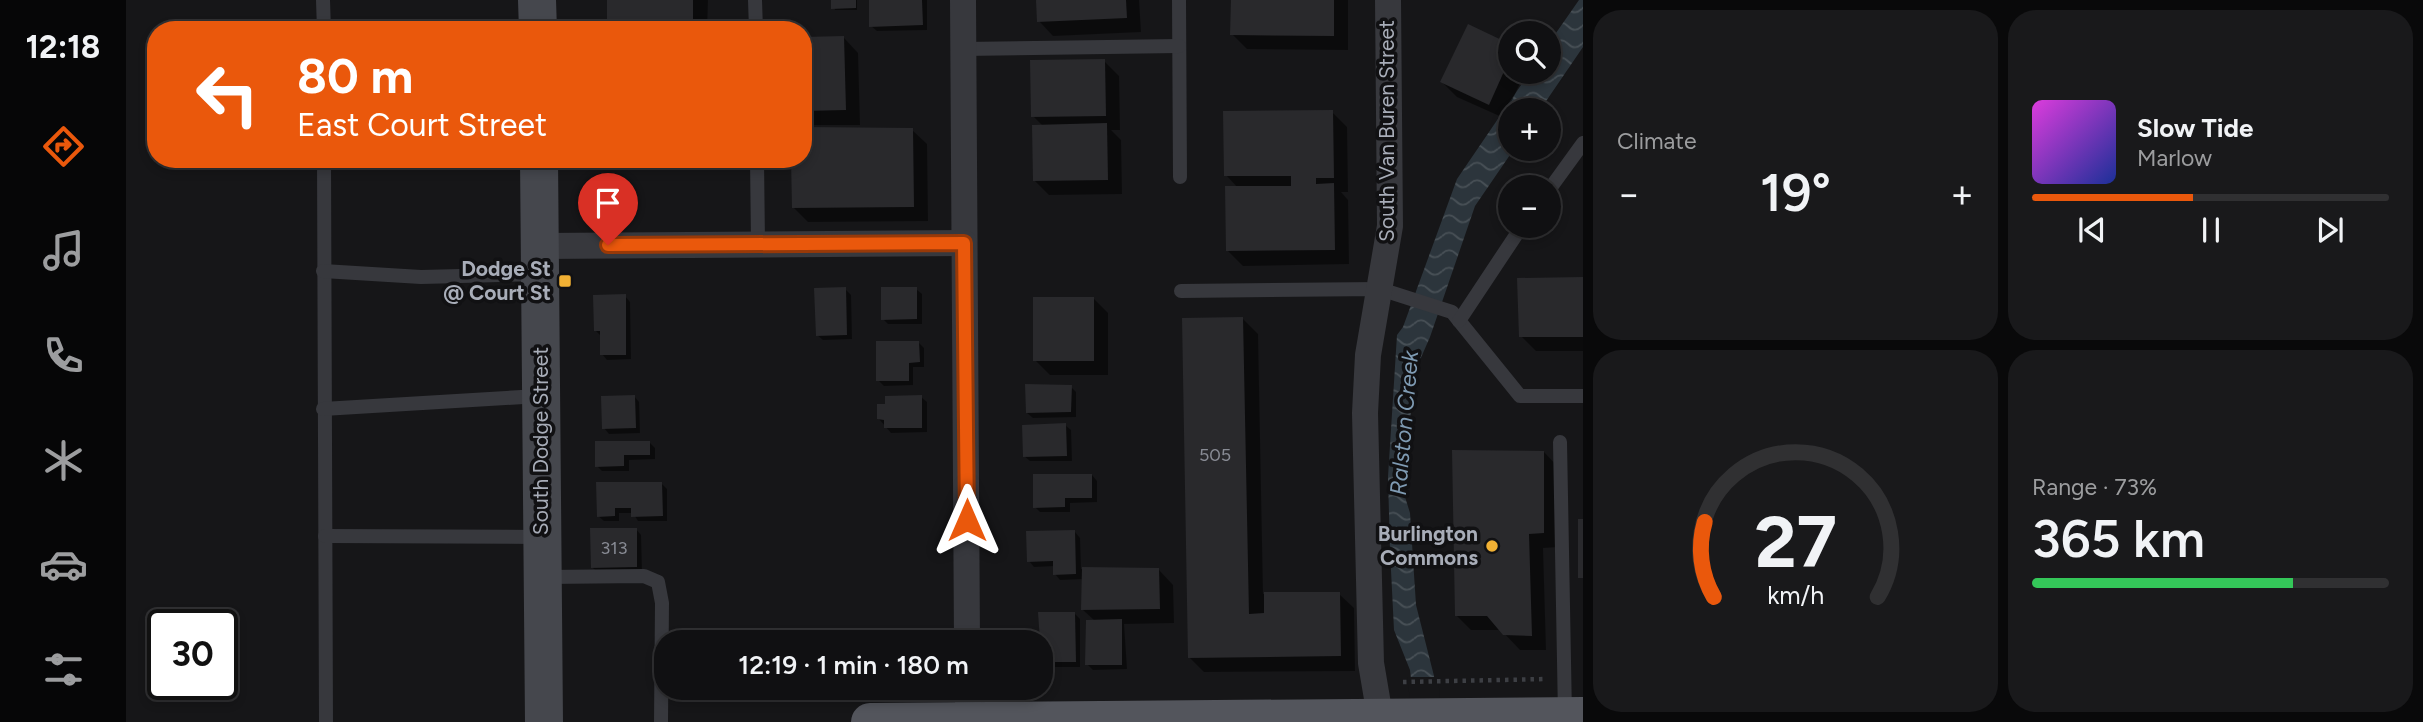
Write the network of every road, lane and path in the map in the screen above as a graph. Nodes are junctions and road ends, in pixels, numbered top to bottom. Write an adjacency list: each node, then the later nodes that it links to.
1 (323, 0): 7 (lane)
2 (537, 0): 8 (main road)
3 (755, 0): 9 (lane)
4 (963, 0): 11 (street)
5 (1179, 0): 10 (lane)
6 (1388, 0): 23 (street, South Van Buren Street)
7 (324, 21)
8 (538, 21)
9 (756, 21)
10 (1179, 46): 11 (lane); 17 (lane)
11 (963, 49): 19 (street)
12 (1583, 143): 16 (lane)
13 (324, 168): 22 (lane)
14 (539, 168): 21 (main road, South Dodge Street)
15 (757, 168): 20 (lane)
16 (1560, 175)
17 (1180, 177)
18 (1514, 238): 25 (lane)
19 (964, 243): 20 (street); 33 (street)
20 (758, 244): 21 (street)
21 (540, 260): 22 (lane); 26 (main road, South Dodge Street)
22 (323, 271): 28 (lane)
23 (1380, 289): 24 (lane); 25 (lane); 37 (street, South Van Buren Street)
24 (1181, 291)
25 (1459, 321): 27 (lane)
26 (541, 396): 28 (lane); 31 (main road, South Dodge Street)
27 (1583, 396)
28 (323, 409): 30 (lane)
29 (1560, 442): 35 (lane)
30 (325, 536): 31 (lane); 38 (lane)
31 (542, 537): 32 (main road, South Dodge Street)
32 (542, 577): 39 (main road, South Dodge Street); 40 (lane)
33 (967, 630)
34 (1470, 699): 35 (main road); 35 (path); 37 (main road); 37 (path)
35 (1571, 704)
36 (968, 710): 37 (main road); 41 (main road)
37 (1393, 710)
38 (326, 722)
39 (544, 722)
40 (661, 722)
41 (870, 722)

